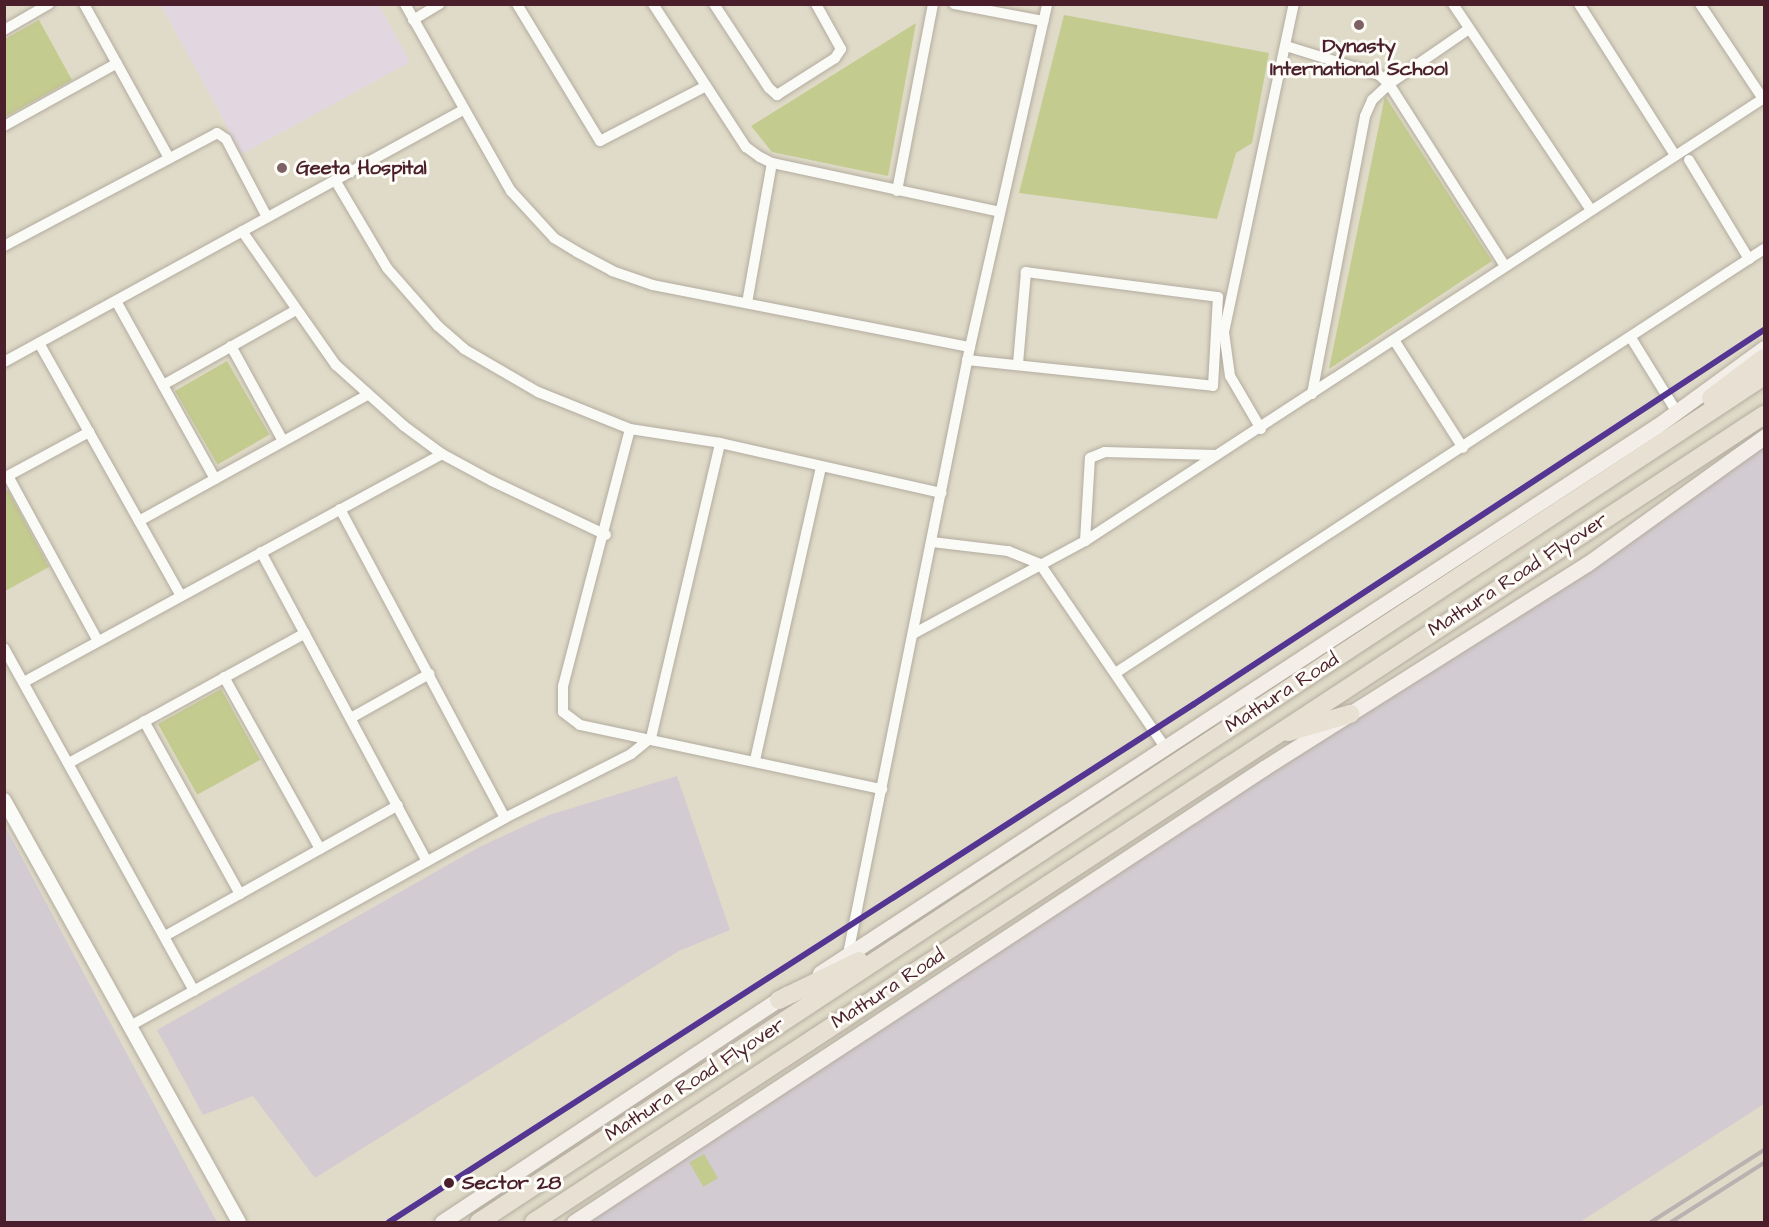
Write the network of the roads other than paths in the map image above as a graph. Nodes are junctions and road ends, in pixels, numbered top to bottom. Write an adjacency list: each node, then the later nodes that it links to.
1 (49, 4): 19 (street)
2 (84, 4): 21 (street)
3 (405, 4): 16 (street)
4 (440, 4): 16 (street)
5 (517, 4): 23 (street)
6 (653, 4): 23 (street)
7 (714, 4): 8 (street)
8 (816, 4)
9 (933, 4): 32 (street)
10 (954, 4): 17 (street)
11 (1047, 4): 17 (street)
12 (1294, 4): 20 (street)
13 (1453, 4): 18 (street)
14 (1579, 4): 27 (street)
15 (1700, 4): 24 (street)
16 (413, 20): 25 (street)
17 (1043, 21): 34 (street)
18 (1469, 29): 22 (street); 33 (street)
19 (4, 30)
20 (1286, 46): 22 (street); 61 (street)
21 (117, 63): 26 (street); 28 (street)
22 (1389, 84): 40 (street); 56 (street)
23 (706, 86): 30 (street)
24 (1764, 99): 27 (street)
25 (463, 110): 31 (street); 42 (street)
26 (4, 126)
27 (1675, 155): 33 (street)
28 (169, 158): 35 (street); 37 (street)
29 (1689, 160): 39 (street)
30 (772, 164): 32 (street); 42 (street)
31 (335, 180): 35 (street); 60 (street)
32 (897, 191): 34 (street)
33 (1591, 210): 40 (street)
34 (1000, 212): 48 (street)
35 (267, 217): 36 (street)
36 (242, 231): 41 (street); 43 (street)
37 (4, 246)
38 (1764, 249): 39 (street)
39 (1749, 259): 44 (street)
40 (1505, 266): 45 (street)
41 (116, 301): 46 (street); 55 (street)
42 (747, 303): 48 (street)
43 (296, 310): 47 (street); 57 (street)
44 (1630, 338): 58 (street); 66 (street)
45 (1394, 340): 56 (street); 66 (street)
46 (39, 343): 52 (street); 62 (street)
47 (231, 346): 55 (street); 64 (street)
48 (970, 347): 51 (street)
49 (1764, 348): 58 (main road)
50 (1764, 358): 67 (highway)
51 (967, 360): 53 (street); 73 (street)
52 (4, 362)
53 (1018, 363): 53 (street)
54 (1764, 376): 67 (highway)
55 (163, 385): 72 (street)
56 (1312, 394): 61 (street)
57 (367, 395): 64 (street); 68 (street)
58 (1676, 411): 95 (main road)
59 (1760, 418): 93 (highway, Mathura Road Flyover)
60 (630, 429): 65 (street); 76 (street)
61 (1261, 429): 69 (street)
62 (89, 432): 71 (street); 75 (street)
63 (1764, 437): 90 (main road)
64 (283, 441): 72 (street)
65 (720, 443): 70 (street); 94 (street)
66 (1463, 448): 86 (street)
67 (1654, 449): 106 (highway, Mathura Road)
68 (442, 453): 74 (street); 76 (street)
69 (1215, 455): 78 (street); 78 (street)
70 (821, 468): 73 (street); 96 (street)
71 (6, 477): 84 (street)
72 (216, 478): 75 (street)
73 (941, 493): 77 (street)
74 (340, 509): 79 (street); 87 (street)
75 (139, 521): 81 (street)
76 (606, 535): 94 (street)
77 (932, 542): 80 (street); 83 (street)
78 (1085, 542): 80 (street)
79 (261, 552): 81 (street); 82 (street)
80 (1040, 564): 83 (street); 86 (street)
81 (181, 596): 84 (street)
82 (305, 633): 88 (street); 91 (street)
83 (913, 634): 98 (street)
84 (98, 641): 89 (street)
85 (4, 648): 89 (street)
86 (1117, 672): 95 (street)
87 (429, 674): 91 (street); 101 (street)
88 (224, 677): 92 (street); 102 (street)
89 (24, 682): 97 (street)
90 (1350, 714): 93 (highway); 115 (main road)
91 (351, 718): 100 (street)
92 (144, 722): 97 (street); 104 (street)
93 (1272, 736): 114 (highway, Mathura Road)
94 (651, 738): 96 (street); 101 (street)
95 (1165, 747): 107 (main road)
96 (755, 760): 98 (street)
97 (69, 763): 105 (street)
98 (882, 789): 107 (street)
99 (4, 800): 110 (street)
100 (398, 805): 102 (street); 103 (street)
101 (506, 818): 103 (street)
102 (320, 849): 104 (street)
103 (428, 861): 108 (street)
104 (240, 894): 105 (street)
105 (165, 936): 108 (street)
106 (911, 938): 109 (highway); 113 (highway, Mathura Road Flyover)
107 (848, 954): 109 (main road)
108 (194, 991): 110 (street)
109 (779, 999): 112 (main road)
110 (130, 1026): 111 (street)
111 (239, 1222)
112 (442, 1222)
113 (479, 1222)
114 (534, 1222)
115 (574, 1222)

